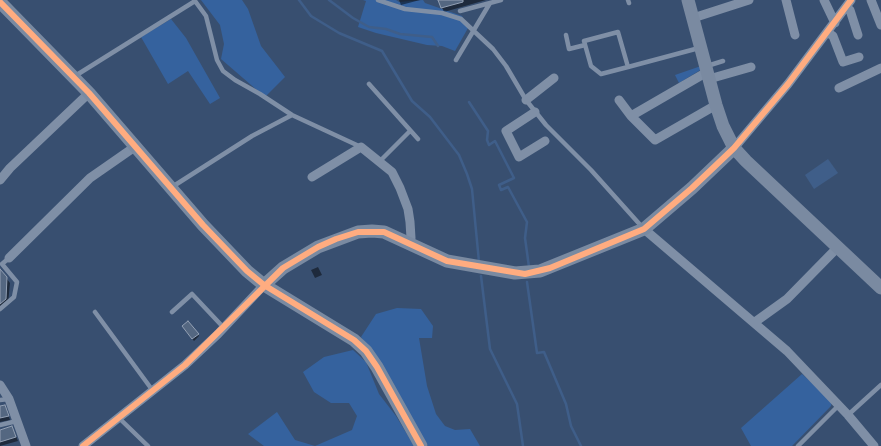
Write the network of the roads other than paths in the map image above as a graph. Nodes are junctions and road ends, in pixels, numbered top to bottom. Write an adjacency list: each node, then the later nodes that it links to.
1 (378, 0): 15 (lane)
2 (501, 0): 9 (lane)
3 (688, 0): 12 (street)
4 (749, 0): 12 (street)
5 (786, 0): 18 (street)
6 (824, 0): 13 (street)
7 (871, 0): 14 (street)
8 (0, 2): 29 (street)
9 (490, 3): 11 (lane); 15 (lane)
10 (848, 3): 13 (street); 19 (street)
11 (460, 11)
12 (693, 18): 21 (street)
13 (835, 23): 16 (street)
14 (881, 26)
15 (473, 31): 23 (lane); 34 (lane)
16 (827, 32): 22 (street); 45 (street)
17 (566, 35): 20 (lane)
18 (795, 35)
19 (858, 35)
20 (585, 45): 25 (lane); 25 (lane)
21 (701, 48): 25 (lane); 28 (street)
22 (859, 57)
23 (456, 60)
24 (723, 61): 28 (lane)
25 (628, 67)
26 (751, 67): 28 (street)
27 (881, 68): 32 (street)
28 (707, 72): 36 (street); 39 (street)
29 (74, 77): 33 (street); 38 (lane)
30 (554, 78): 34 (street)
31 (369, 84): 40 (lane)
32 (839, 88)
33 (89, 93): 43 (street); 48 (street)
34 (526, 100): 37 (lane)
35 (619, 100): 39 (street)
36 (716, 105): 39 (street); 45 (street)
37 (535, 112): 42 (street); 50 (lane)
38 (292, 115): 44 (lane); 49 (lane)
39 (631, 116)
40 (410, 131): 41 (lane); 46 (lane)
41 (418, 139)
42 (545, 142)
43 (136, 146): 49 (street); 53 (street)
44 (361, 147): 46 (street); 47 (street)
45 (734, 148): 50 (street); 52 (street)
46 (380, 161): 51 (street)
47 (312, 177)
48 (0, 180)
49 (171, 188): 54 (street)
50 (644, 229): 51 (street); 59 (street)
51 (408, 244): 54 (street)
52 (838, 247): 55 (street); 59 (street)
53 (4, 261): 56 (lane)
54 (264, 285): 60 (street); 74 (street)
55 (881, 288)
56 (0, 309)
57 (95, 312): 63 (lane)
58 (172, 312): 60 (lane)
59 (755, 322): 65 (street)
60 (224, 328): 63 (street)
61 (0, 385): 64 (street)
62 (881, 385): 66 (lane)
63 (153, 391): 67 (street)
64 (4, 400): 68 (street)
65 (839, 405): 66 (street); 75 (lane)
66 (848, 415): 70 (street)
67 (119, 418): 72 (street); 73 (lane)
68 (17, 421): 69 (lane); 71 (street)
69 (0, 425)
70 (872, 440)
71 (26, 446)
72 (83, 446)
73 (148, 446)
74 (422, 446)
75 (798, 446)

